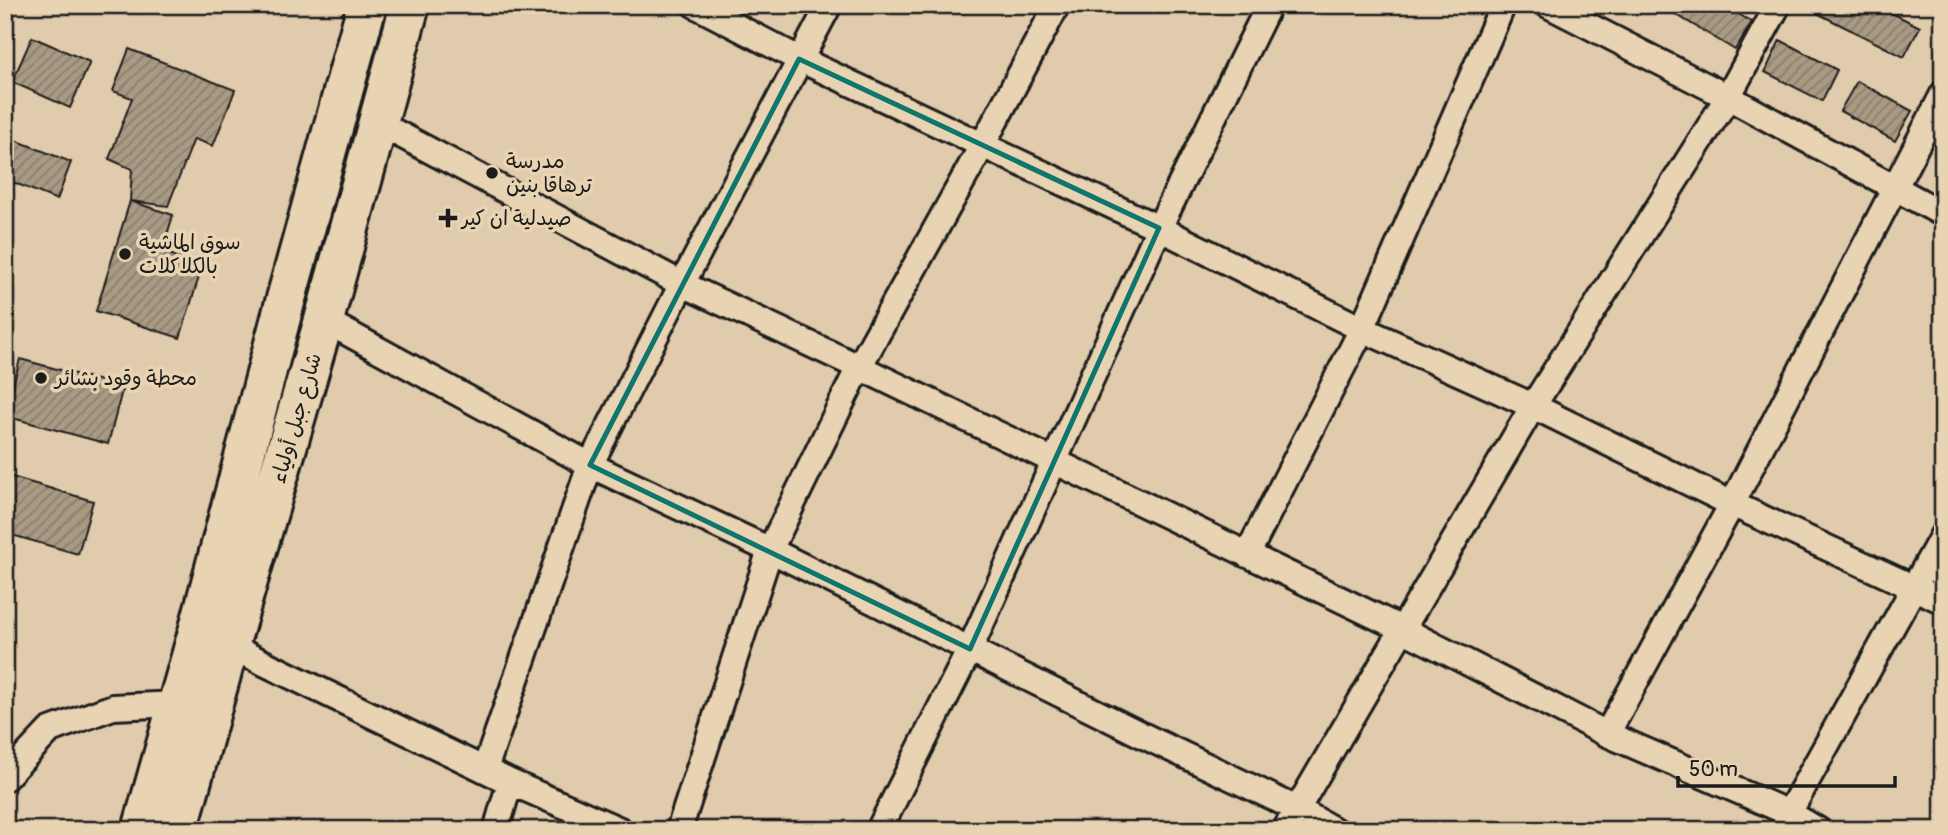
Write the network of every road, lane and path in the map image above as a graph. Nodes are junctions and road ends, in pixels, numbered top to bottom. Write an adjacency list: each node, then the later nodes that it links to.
1 (367, 5): 34 (main road, شارع جبل أولياء)
2 (410, 5): 13 (main road, شارع جبل أولياء)
3 (695, 5): 10 (street)
4 (829, 5): 10 (street)
5 (1057, 5): 14 (street)
6 (1269, 5): 17 (street)
7 (1503, 5): 20 (street)
8 (1778, 5): 12 (street)
9 (1557, 7): 12 (street)
10 (799, 58): 14 (street); 18 (street)
11 (1943, 94): 15 (street)
12 (1728, 97): 15 (street); 22 (street)
13 (378, 123): 18 (street); 19 (main road, شارع جبل أولياء)
14 (983, 144): 17 (street); 21 (street)
15 (1893, 189): 16 (street); 25 (street)
16 (1943, 214)
17 (1160, 228): 20 (street); 23 (street)
18 (681, 284): 21 (street); 24 (street)
19 (324, 320): 24 (street); 32 (main road, شارع جبل أولياء)
20 (1362, 329): 22 (street); 28 (street)
21 (859, 367): 23 (street); 27 (street)
22 (1533, 406): 25 (street); 31 (street)
23 (1055, 463): 28 (street); 33 (street)
24 (590, 465): 27 (street); 36 (street)
25 (1732, 504): 29 (street); 35 (street)
26 (1943, 535): 29 (street)
27 (771, 550): 33 (street); 45 (street)
28 (1247, 555): 31 (street)
29 (1914, 589): 30 (street); 39 (street)
30 (1943, 601)
31 (1402, 629): 35 (street); 40 (street)
32 (229, 646): 36 (street); 42 (main road, شارع جبل أولياء)
33 (970, 649): 40 (street); 46 (street)
34 (177, 705): 37 (street); 41 (main road, شارع جبل أولياء)
35 (1606, 734): 39 (street)
36 (485, 769): 38 (street)
37 (5, 778)
38 (510, 782): 43 (street); 44 (street)
39 (1789, 813): 48 (street)
40 (1291, 819): 47 (street)
41 (142, 830)
42 (178, 830)
43 (496, 830)
44 (620, 830)
45 (679, 830)
46 (879, 830)
47 (1334, 830)
48 (1818, 830)

